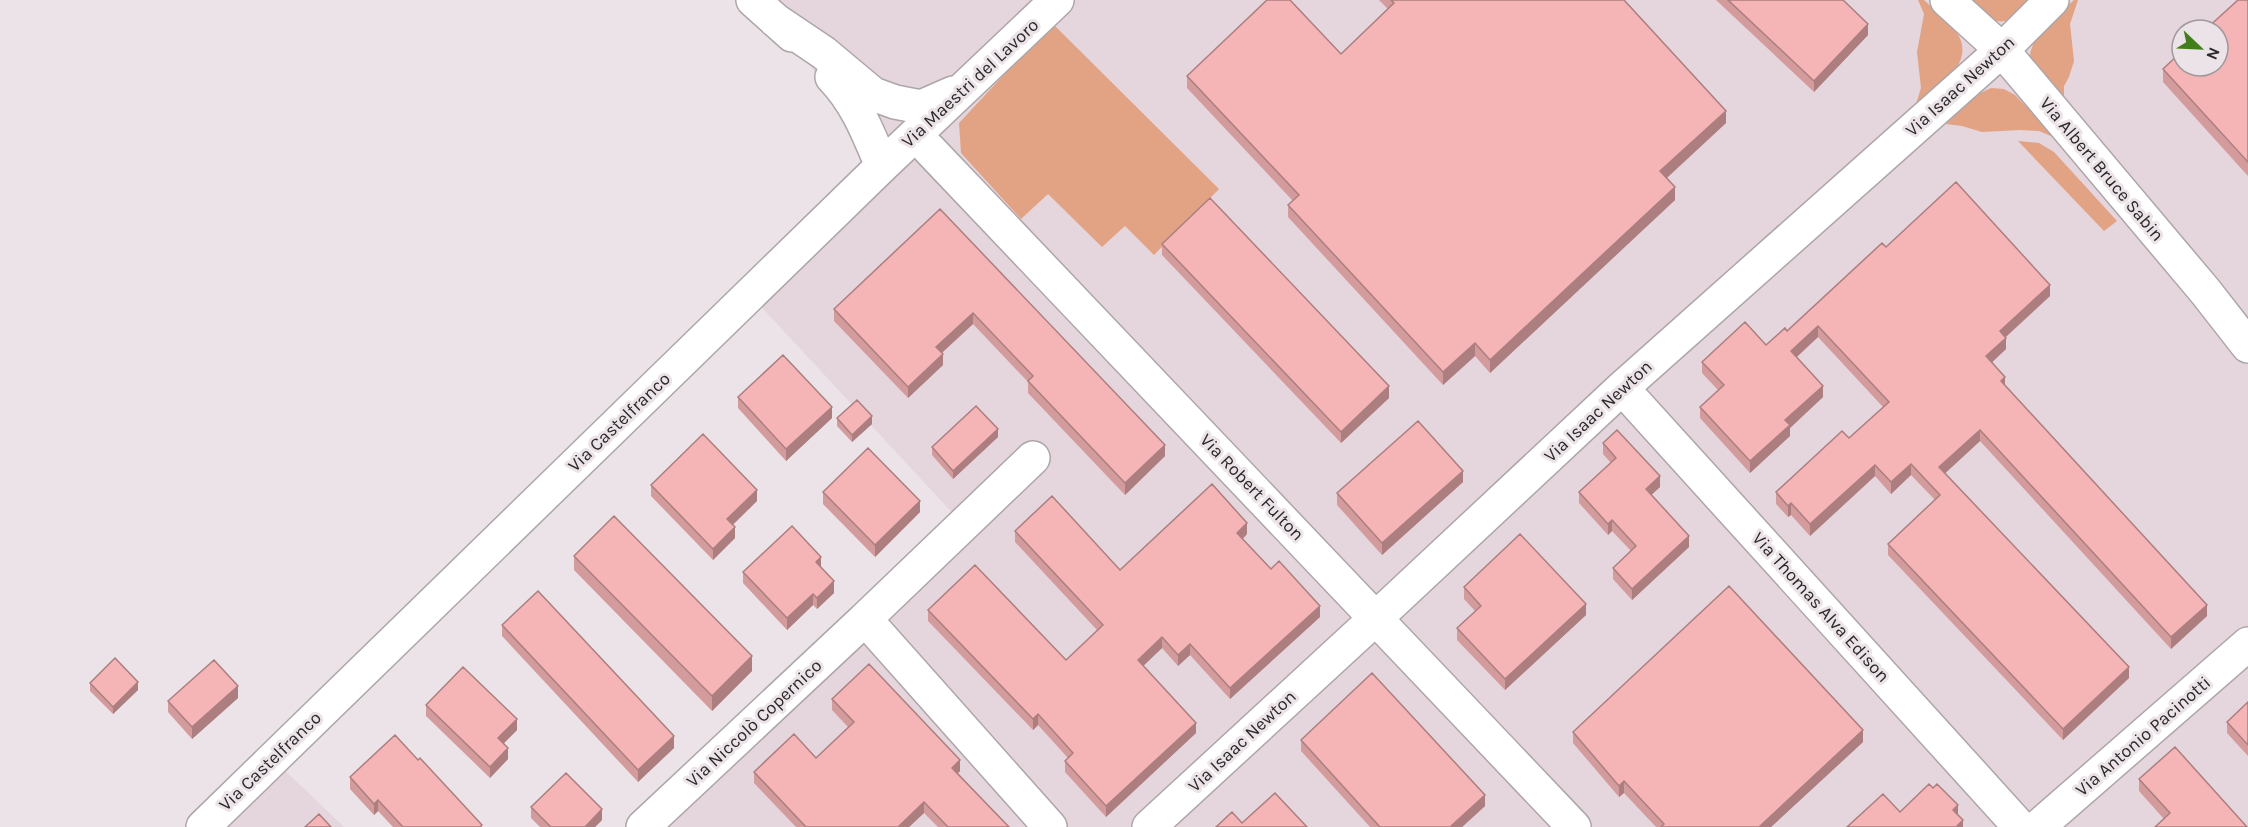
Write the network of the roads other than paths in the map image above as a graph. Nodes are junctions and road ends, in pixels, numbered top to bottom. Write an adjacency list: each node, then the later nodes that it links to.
1 (1058, 0): 6 (street, Via Maestri del Lavoro)
2 (1947, 0): 5 (street, Via Albert Bruce Sabin)
3 (2052, 0): 5 (street, Via Isaac Newton)
4 (764, 10): 6 (street); 7 (street)
5 (2002, 50): 11 (street, Via Albert Bruce Sabin); 12 (street, Via Isaac Newton)
6 (970, 83): 9 (street, Via Maestri del Lavoro)
7 (852, 99): 9 (street); 10 (street)
8 (929, 149): 14 (street, Via Robert Fulton)
9 (882, 166): 10 (street, Via Castelfranco)
10 (846, 201): 17 (street, Via Castelfranco)
11 (2248, 346)
12 (1622, 388): 14 (street, Via Isaac Newton); 22 (street, Via Thomas Alva Edison)
13 (1033, 458): 15 (street, Via Niccolò Copernico)
14 (1376, 618): 20 (street, Via Isaac Newton); 21 (street, Via Robert Fulton)
15 (865, 619): 18 (street, Via Niccolò Copernico); 19 (street)
16 (2248, 644): 23 (street, Via Antonio Pacinotti)
17 (203, 827)
18 (643, 827)
19 (1050, 827)
20 (1149, 827)
21 (1574, 827)
22 (2020, 827)
23 (2038, 827)

